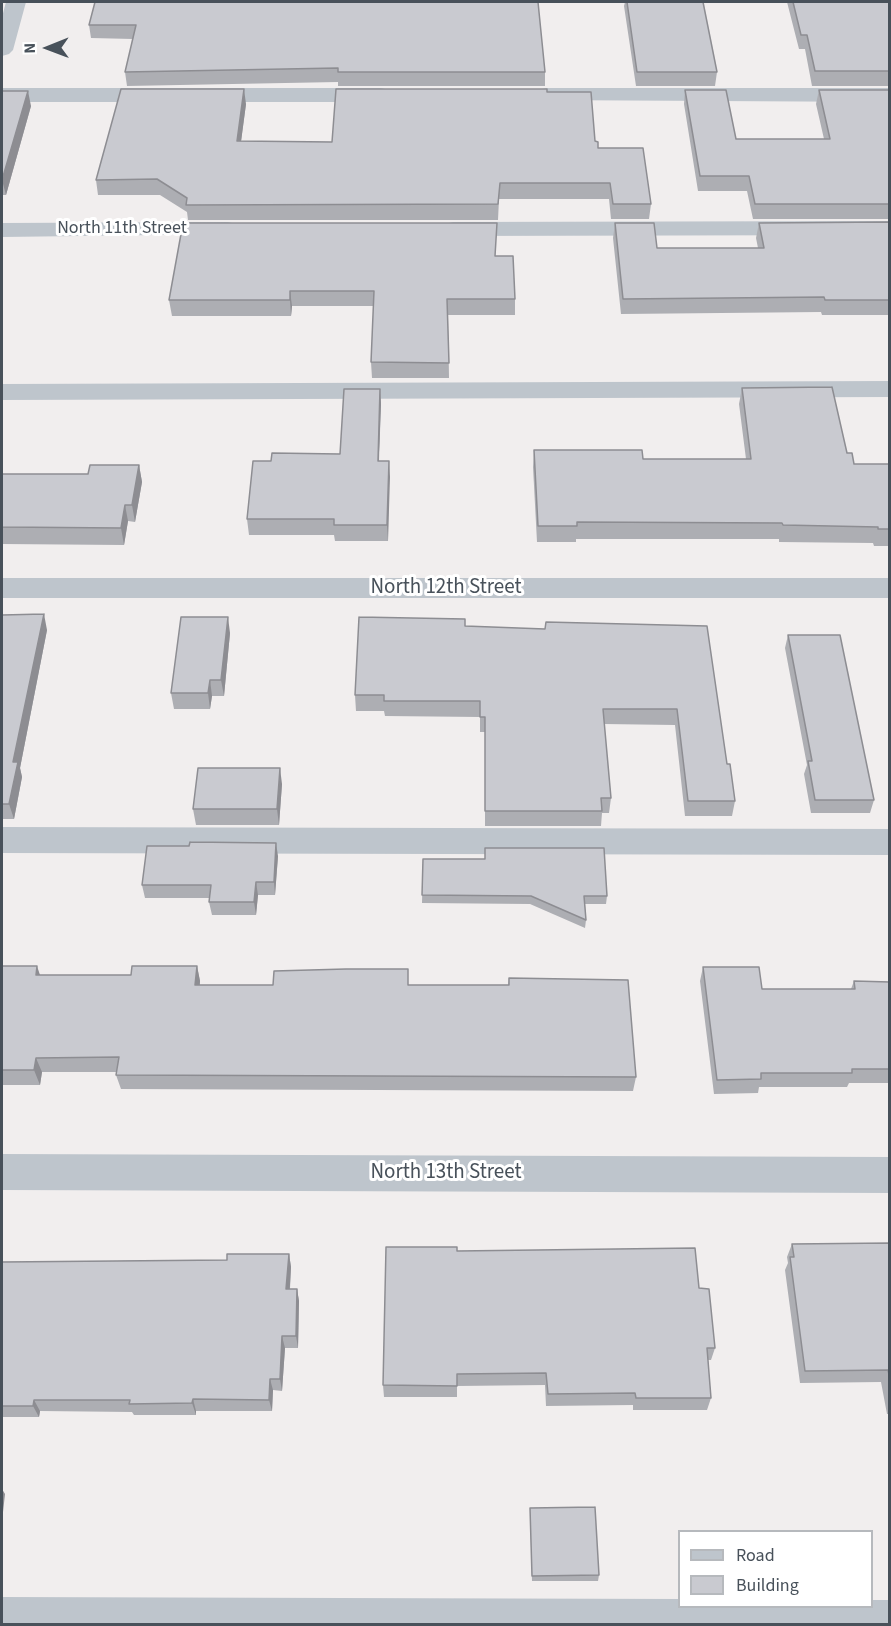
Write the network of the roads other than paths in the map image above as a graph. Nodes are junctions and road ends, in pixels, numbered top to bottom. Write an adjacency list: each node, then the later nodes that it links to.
1 (16, 2): 2 (street)
2 (2, 50)
3 (2, 95): 4 (street)
4 (404, 95)
5 (522, 95): 6 (street)
6 (890, 95)
7 (890, 228): 9 (street)
8 (250, 229): 10 (street, North 11th Street)
9 (428, 229)
10 (2, 230)
11 (890, 389): 12 (street)
12 (2, 392)
13 (2, 588): 14 (street, North 12th Street)
14 (890, 588)
15 (2, 840): 16 (street)
16 (890, 842)
17 (2, 1172): 18 (street, North 13th Street)
18 (890, 1174)
19 (2, 1620): 20 (street)
20 (890, 1623)

